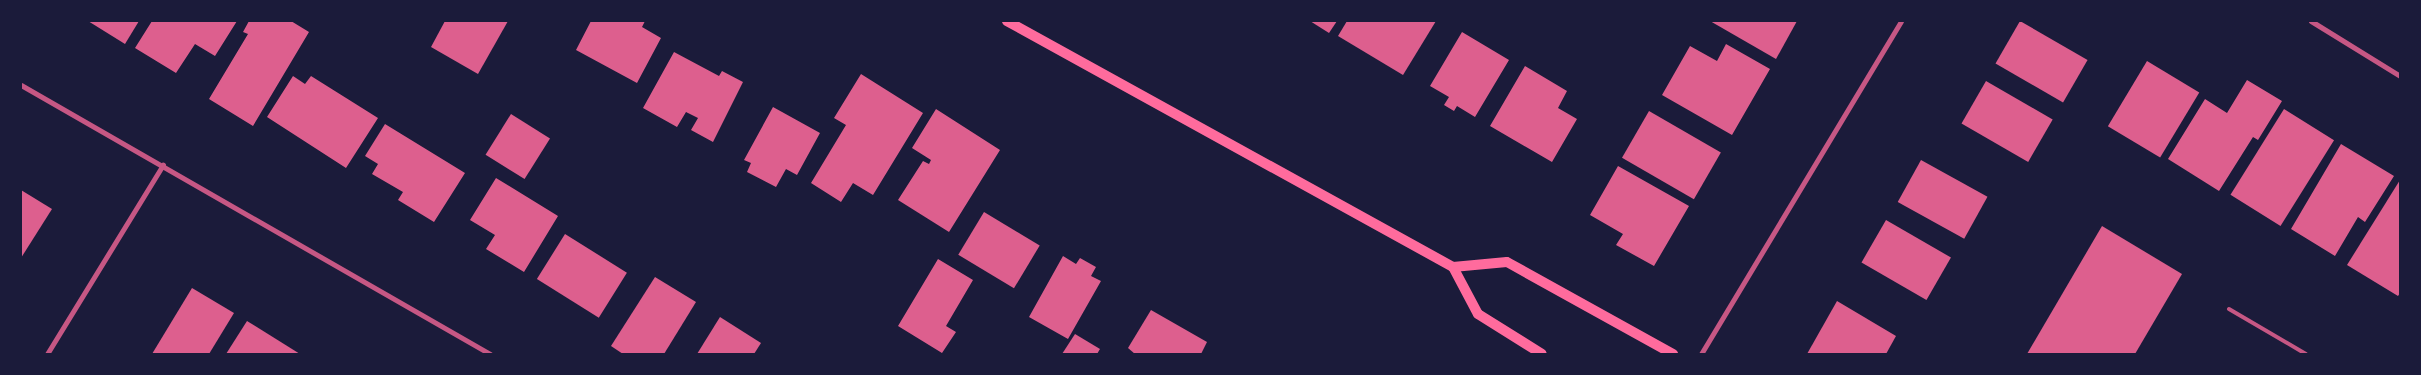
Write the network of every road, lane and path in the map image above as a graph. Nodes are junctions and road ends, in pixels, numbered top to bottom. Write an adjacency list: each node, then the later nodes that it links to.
1 (1007, 21): 7 (main road)
2 (1901, 21): 13 (street)
3 (2311, 21): 4 (street)
4 (2400, 76)
5 (21, 85): 6 (street)
6 (163, 166): 9 (street); 10 (street)
7 (1452, 267): 11 (main road); 12 (main road)
8 (2229, 309): 14 (lane)
9 (47, 354)
10 (490, 354)
11 (1542, 354)
12 (1673, 354)
13 (1701, 354)
14 (2306, 354)

